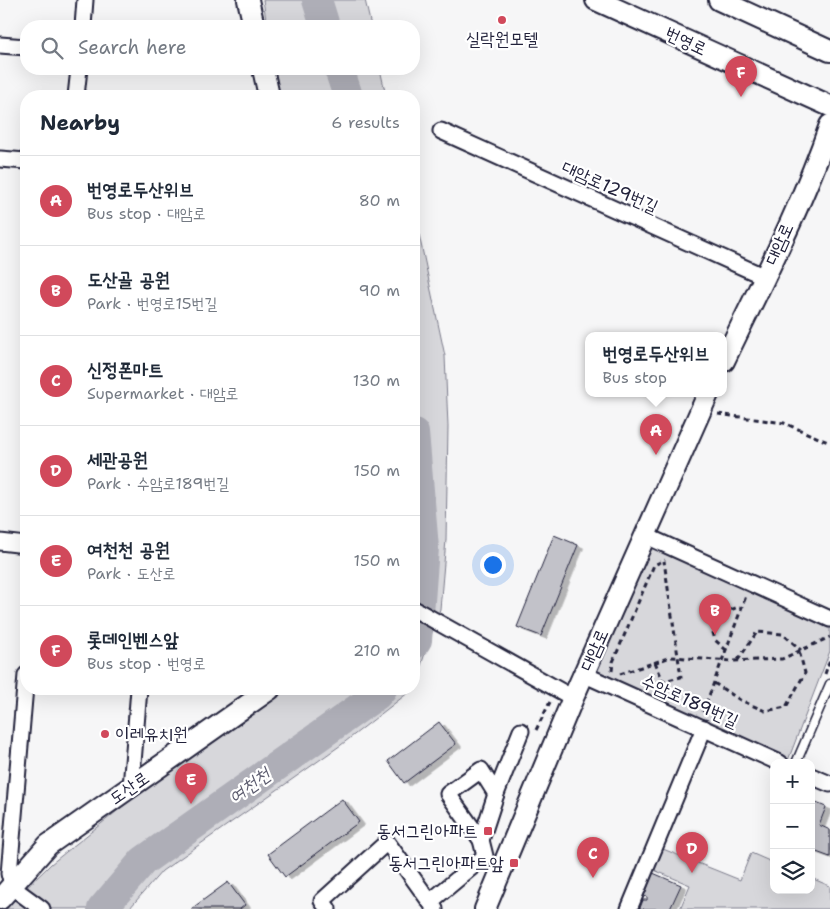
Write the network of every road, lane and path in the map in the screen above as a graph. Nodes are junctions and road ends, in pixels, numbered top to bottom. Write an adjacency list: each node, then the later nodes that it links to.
1 (85, 0): 5 (street)
2 (248, 0): 6 (street)
3 (596, 0): 14 (street, 번영로)
4 (719, 0): 9 (street)
5 (83, 20)
6 (253, 20)
7 (0, 45): 8 (street)
8 (20, 47)
9 (830, 51)
10 (78, 75): 12 (street)
11 (264, 75): 13 (street)
12 (77, 90)
13 (268, 90)
14 (830, 106)
15 (830, 125): 19 (street, 대암로)
16 (441, 131): 19 (street, 대암로129번길)
17 (0, 159): 18 (street)
18 (20, 161)
19 (765, 277): 20 (street, 대암로)
20 (727, 355)
21 (706, 397): 22 (street, 대암로)
22 (699, 412): 23 (path); 24 (street, 대암로)
23 (830, 443)
24 (644, 535): 30 (street); 39 (street, 대암로)
25 (0, 542): 26 (street)
26 (20, 544)
27 (746, 594): 28 (path)
28 (741, 608): 32 (path); 32 (path)
29 (420, 612): 48 (street)
30 (830, 618)
31 (830, 636): 33 (path)
32 (726, 650): 36 (path)
33 (800, 650): 37 (path); 37 (path); 43 (path)
34 (679, 657): 36 (path); 38 (path); 38 (path); 40 (path)
35 (830, 659): 41 (path)
36 (722, 660): 37 (path); 43 (path)
37 (738, 660)
38 (655, 662): 40 (path)
39 (583, 674): 48 (street, 대암로); 50 (street, 수암로189번길)
40 (617, 675): 42 (path)
41 (823, 678)
42 (626, 679)
43 (714, 683): 49 (path)
44 (830, 684): 53 (lane)
45 (24, 695): 59 (street)
46 (139, 695): 56 (street)
47 (261, 695): 56 (street, 도산로)
48 (573, 698): 63 (street, 대암로)
49 (693, 711)
50 (704, 728): 52 (street, 수암로189번길); 64 (street)
51 (521, 730): 57 (street)
52 (771, 759)
53 (798, 759)
54 (815, 778): 55 (street)
55 (830, 784)
56 (131, 787): 59 (street, 도산로)
57 (496, 794): 58 (street); 58 (street)
58 (481, 840): 60 (street)
59 (5, 884): 61 (street)
60 (432, 906): 62 (street)
61 (42, 909)
62 (328, 909)
63 (485, 909)
64 (629, 909)

